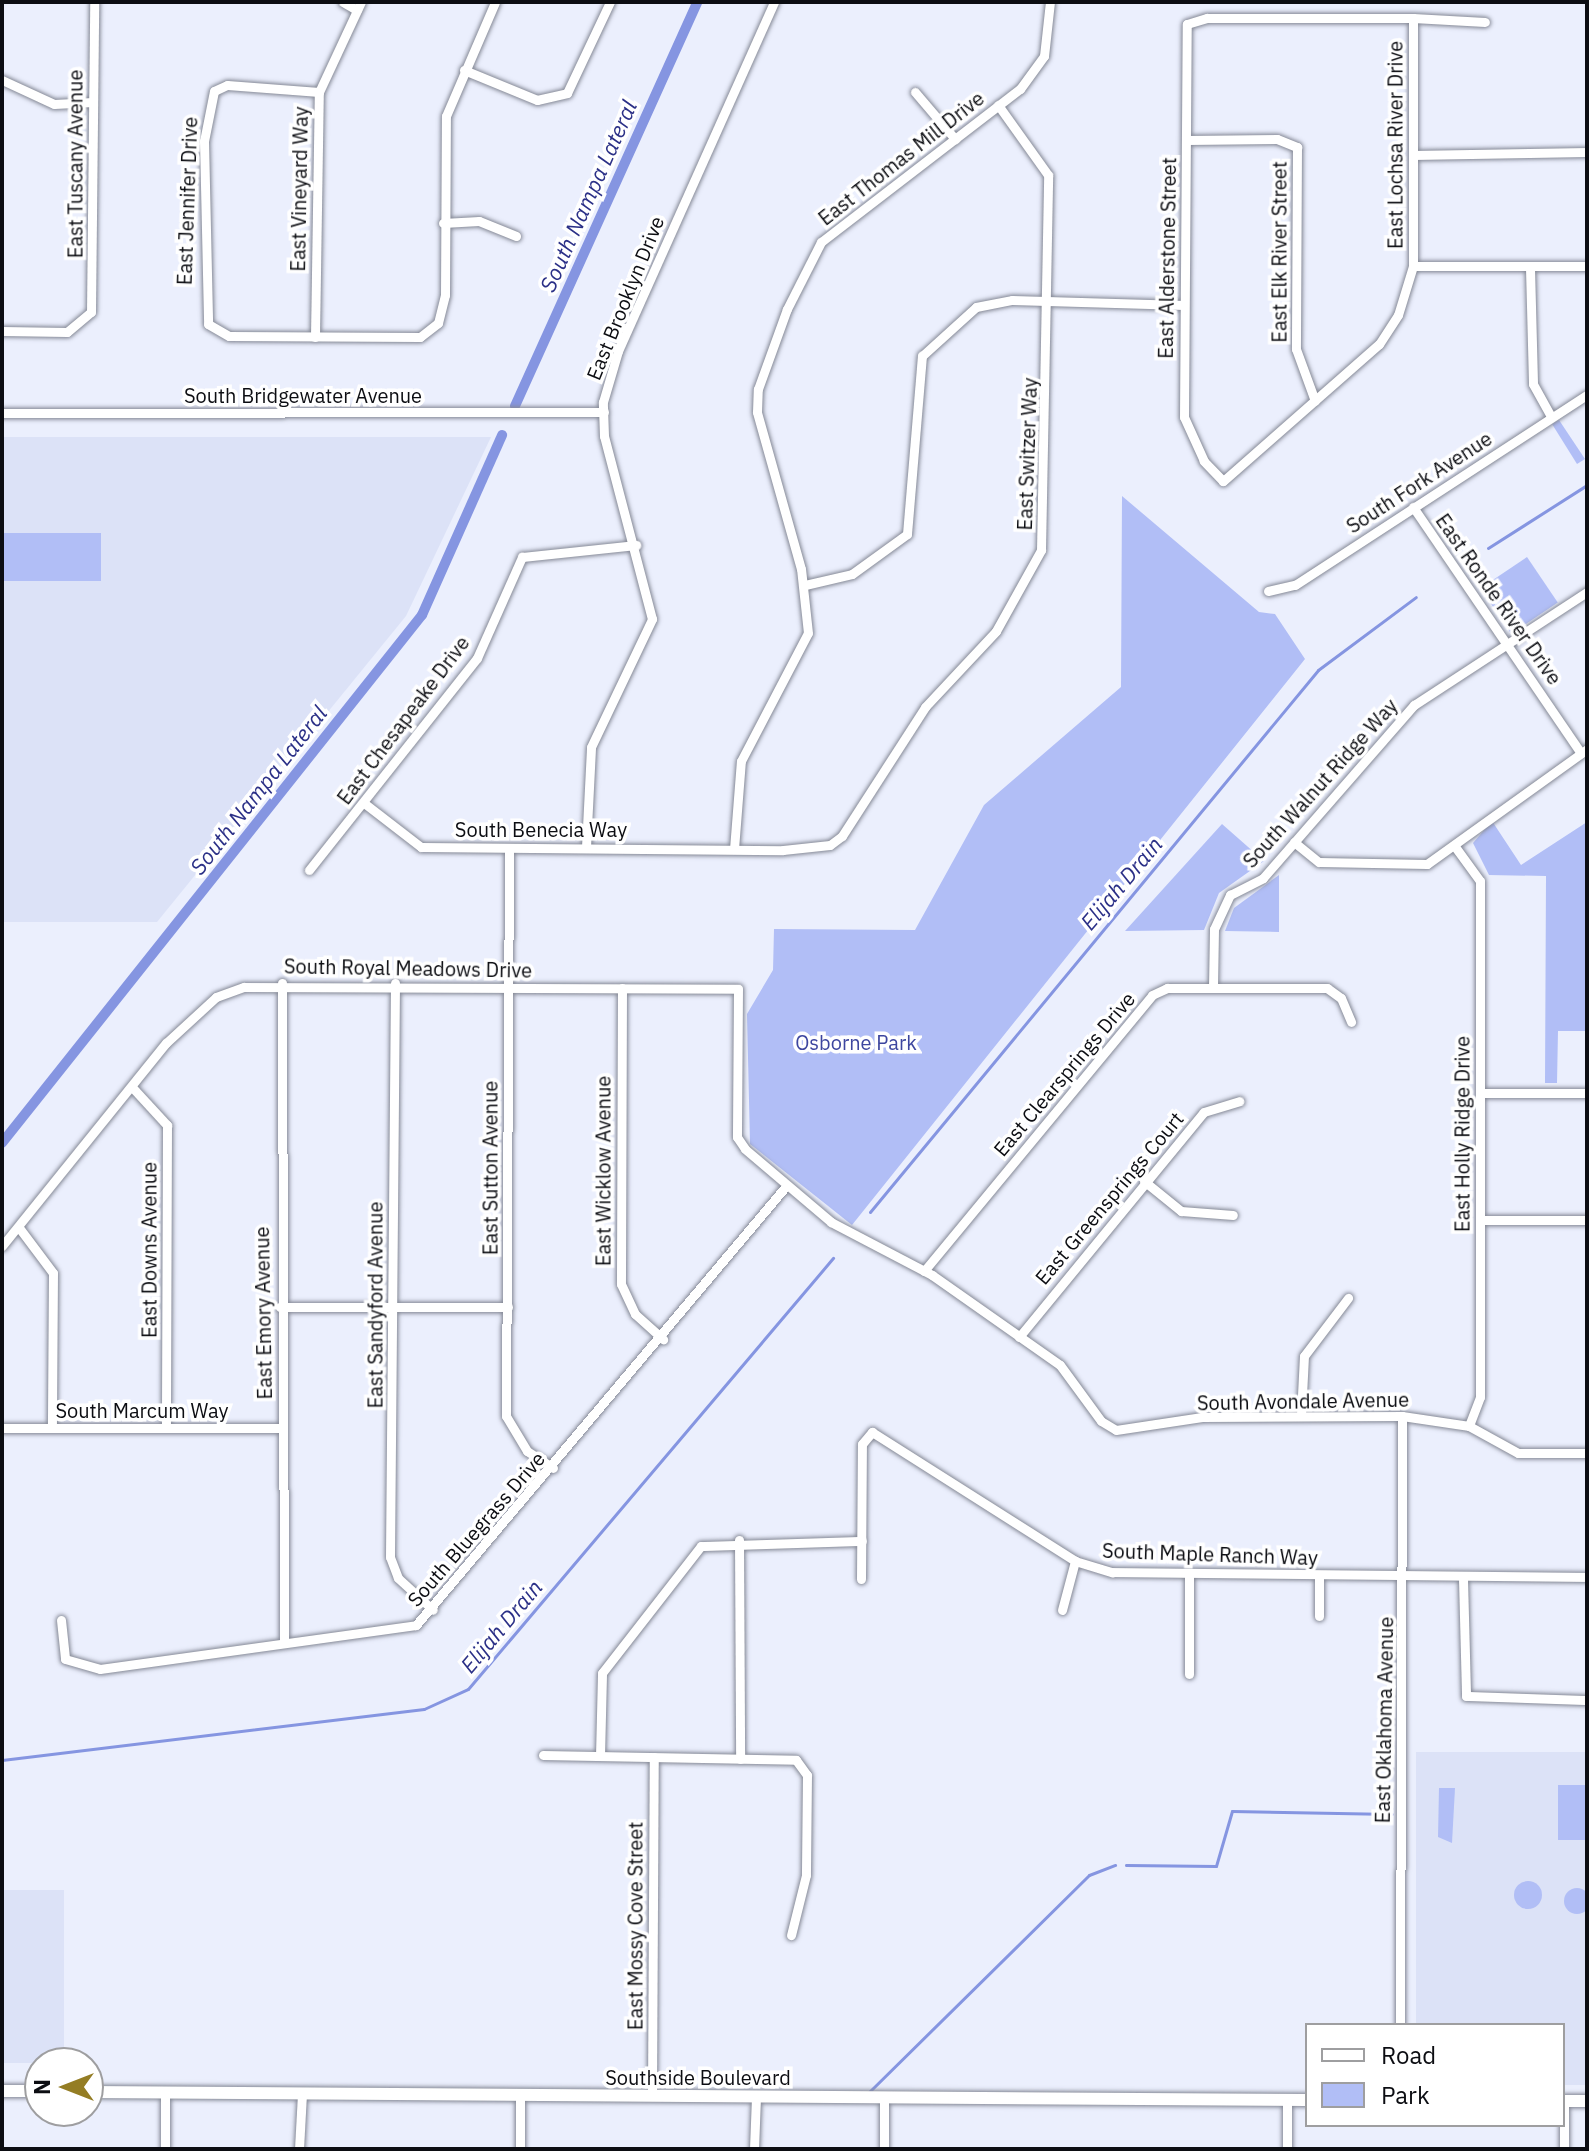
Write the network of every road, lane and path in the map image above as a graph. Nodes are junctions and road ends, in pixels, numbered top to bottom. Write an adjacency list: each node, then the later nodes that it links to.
1 (94, 2): 14 (street, East Tuscany Avenue)
2 (343, 2): 7 (street)
3 (495, 2): 10 (street)
4 (610, 2): 10 (street)
5 (774, 2): 31 (street, East Brooklyn Drive)
6 (1050, 2): 15 (street, East Thomas Mill Drive)
7 (359, 6): 12 (street, East Vineyard Way)
8 (1413, 18): 9 (street); 17 (street, East Alderstone Street); 19 (street, East Lochsa River Drive)
9 (1485, 22)
10 (464, 70): 20 (street)
11 (2, 80): 14 (street)
12 (319, 92): 28 (street, East Vineyard Way); 28 (street, East Jennifer Drive)
13 (915, 92): 16 (street)
14 (93, 102): 27 (street, East Tuscany Avenue)
15 (998, 105): 16 (street, East Thomas Mill Drive); 25 (street, East Switzer Way)
16 (955, 139): 37 (street, East Thomas Mill Drive)
17 (1187, 140): 26 (street, East Alderstone Street); 30 (street, East Elk River Street)
18 (1587, 152): 19 (street)
19 (1413, 155): 22 (street, East Lochsa River Drive)
20 (443, 223): 21 (street); 28 (street)
21 (516, 236)
22 (1413, 266): 24 (street); 30 (street, East Lochsa River Drive)
23 (1587, 266): 24 (street)
24 (1530, 268): 33 (street)
25 (1048, 300): 26 (street); 37 (street); 47 (street, East Switzer Way)
26 (1184, 305): 34 (street, East Alderstone Street)
27 (2, 331)
28 (315, 337)
29 (1587, 395): 33 (street, South Fork Avenue)
30 (1315, 401): 34 (street, East Lochsa River Drive)
31 (604, 412): 32 (street, South Bridgewater Avenue); 36 (street, East Brooklyn Drive)
32 (2, 413)
33 (1551, 416): 35 (street, South Fork Avenue)
34 (1223, 481)
35 (1413, 507): 38 (street, South Fork Avenue); 40 (street, East Ronde River Drive)
36 (636, 545): 42 (street, East Chesapeake Drive); 44 (street, East Brooklyn Drive)
37 (805, 585): 47 (street, East Thomas Mill Drive)
38 (1268, 591)
39 (1587, 592): 40 (street, South Walnut Ridge Way)
40 (1508, 644): 41 (street, East Ronde River Drive); 43 (street, South Walnut Ridge Way)
41 (1584, 751): 46 (street)
42 (364, 803): 45 (street, South Benecia Way); 48 (street, East Chesapeake Drive)
43 (1294, 842): 46 (street); 51 (street, South Walnut Ridge Way)
44 (586, 847): 45 (street, South Benecia Way); 47 (street, South Benecia Way)
45 (509, 848): 53 (street, East Sutton Avenue)
46 (1456, 848): 57 (street, East Holly Ridge Drive)
47 (734, 849)
48 (309, 870)
49 (282, 983): 50 (street, South Royal Meadows Drive); 56 (street, South Royal Meadows Drive); 69 (street, East Emory Avenue)
50 (395, 983): 53 (street, South Royal Meadows Drive); 70 (street, East Sandyford Avenue)
51 (1213, 987): 55 (street, East Clearsprings Drive); 67 (street, East Clearsprings Drive)
52 (622, 988): 53 (street, South Royal Meadows Drive); 54 (street, South Royal Meadows Drive); 73 (street, East Wicklow Avenue)
53 (509, 989): 71 (street, East Sutton Avenue)
54 (738, 989): 61 (street, South Avondale Avenue)
55 (1351, 1022)
56 (132, 1087): 65 (street, South Royal Meadows Drive); 79 (street, East Downs Avenue)
57 (1480, 1093): 58 (street); 63 (street, East Holly Ridge Drive)
58 (1587, 1093)
59 (1239, 1101): 60 (street, East Greensprings Court)
60 (1144, 1181): 62 (street); 72 (street, East Greensprings Court)
61 (786, 1186): 67 (street, South Avondale Avenue); 73 (street, South Bluegrass Drive)
62 (1233, 1215)
63 (1480, 1220): 64 (street); 76 (street, East Holly Ridge Drive)
64 (1587, 1220)
65 (20, 1229): 66 (street, South Royal Meadows Drive); 78 (street)
66 (2, 1246)
67 (924, 1271): 72 (street, South Avondale Avenue)
68 (1348, 1298): 74 (street)
69 (280, 1307): 70 (street); 80 (street, East Emory Avenue)
70 (394, 1307): 71 (street); 92 (street, East Sandyford Avenue)
71 (508, 1307): 82 (street, East Sutton Avenue)
72 (1019, 1337): 74 (street, South Avondale Avenue)
73 (663, 1339): 82 (street, South Bluegrass Drive)
74 (1301, 1415): 75 (street, South Avondale Avenue)
75 (1402, 1416): 76 (street, South Avondale Avenue); 88 (street, East Oklahoma Avenue)
76 (1469, 1426): 81 (street, South Avondale Avenue)
77 (2, 1428): 78 (street, South Marcum Way)
78 (52, 1428): 79 (street, South Marcum Way)
79 (166, 1428): 80 (street, South Marcum Way)
80 (282, 1428): 96 (street, East Emory Avenue)
81 (1587, 1453)
82 (553, 1468): 92 (street, South Bluegrass Drive)
83 (739, 1540): 84 (street); 100 (street); 102 (street)
84 (862, 1541): 85 (street, South Maple Ranch Way); 90 (street)
85 (1075, 1561): 86 (street, South Maple Ranch Way); 93 (street)
86 (1189, 1575): 87 (street, South Maple Ranch Way); 97 (street)
87 (1319, 1575): 88 (street, South Maple Ranch Way); 94 (street)
88 (1403, 1576): 91 (street, South Maple Ranch Way); 104 (street, East Oklahoma Avenue)
89 (1587, 1577): 91 (street, South Maple Ranch Way)
90 (861, 1579)
91 (1463, 1579): 98 (street)
92 (433, 1610): 96 (street, South Bluegrass Drive)
93 (1062, 1610)
94 (1319, 1616)
95 (61, 1620): 96 (street, South Bluegrass Drive)
96 (284, 1643)
97 (1189, 1674)
98 (1587, 1700)
99 (543, 1755): 100 (street)
100 (600, 1756): 101 (street)
101 (654, 1757): 102 (street); 111 (street, East Mossy Cove Street)
102 (740, 1759): 103 (street)
103 (791, 1935)
104 (1400, 2023)
105 (2, 2091): 106 (main road)
106 (24, 2091)
107 (104, 2092): 108 (main road, Southside Boulevard)
108 (165, 2093): 109 (main road, Southside Boulevard); 119 (street)
109 (302, 2093): 110 (main road, Southside Boulevard); 120 (street)
110 (520, 2096): 111 (main road, Southside Boulevard); 121 (street)
111 (652, 2096): 112 (main road, Southside Boulevard)
112 (756, 2097): 113 (main road, Southside Boulevard); 122 (street)
113 (884, 2098): 114 (main road, Southside Boulevard); 123 (street)
114 (1287, 2100): 115 (main road, Southside Boulevard); 124 (street)
115 (1305, 2100)
116 (1565, 2101): 117 (main road)
117 (1587, 2101)
118 (1564, 2127): 125 (street)
119 (165, 2149)
120 (299, 2149)
121 (520, 2149)
122 (754, 2149)
123 (884, 2149)
124 (1287, 2149)
125 (1564, 2149)

